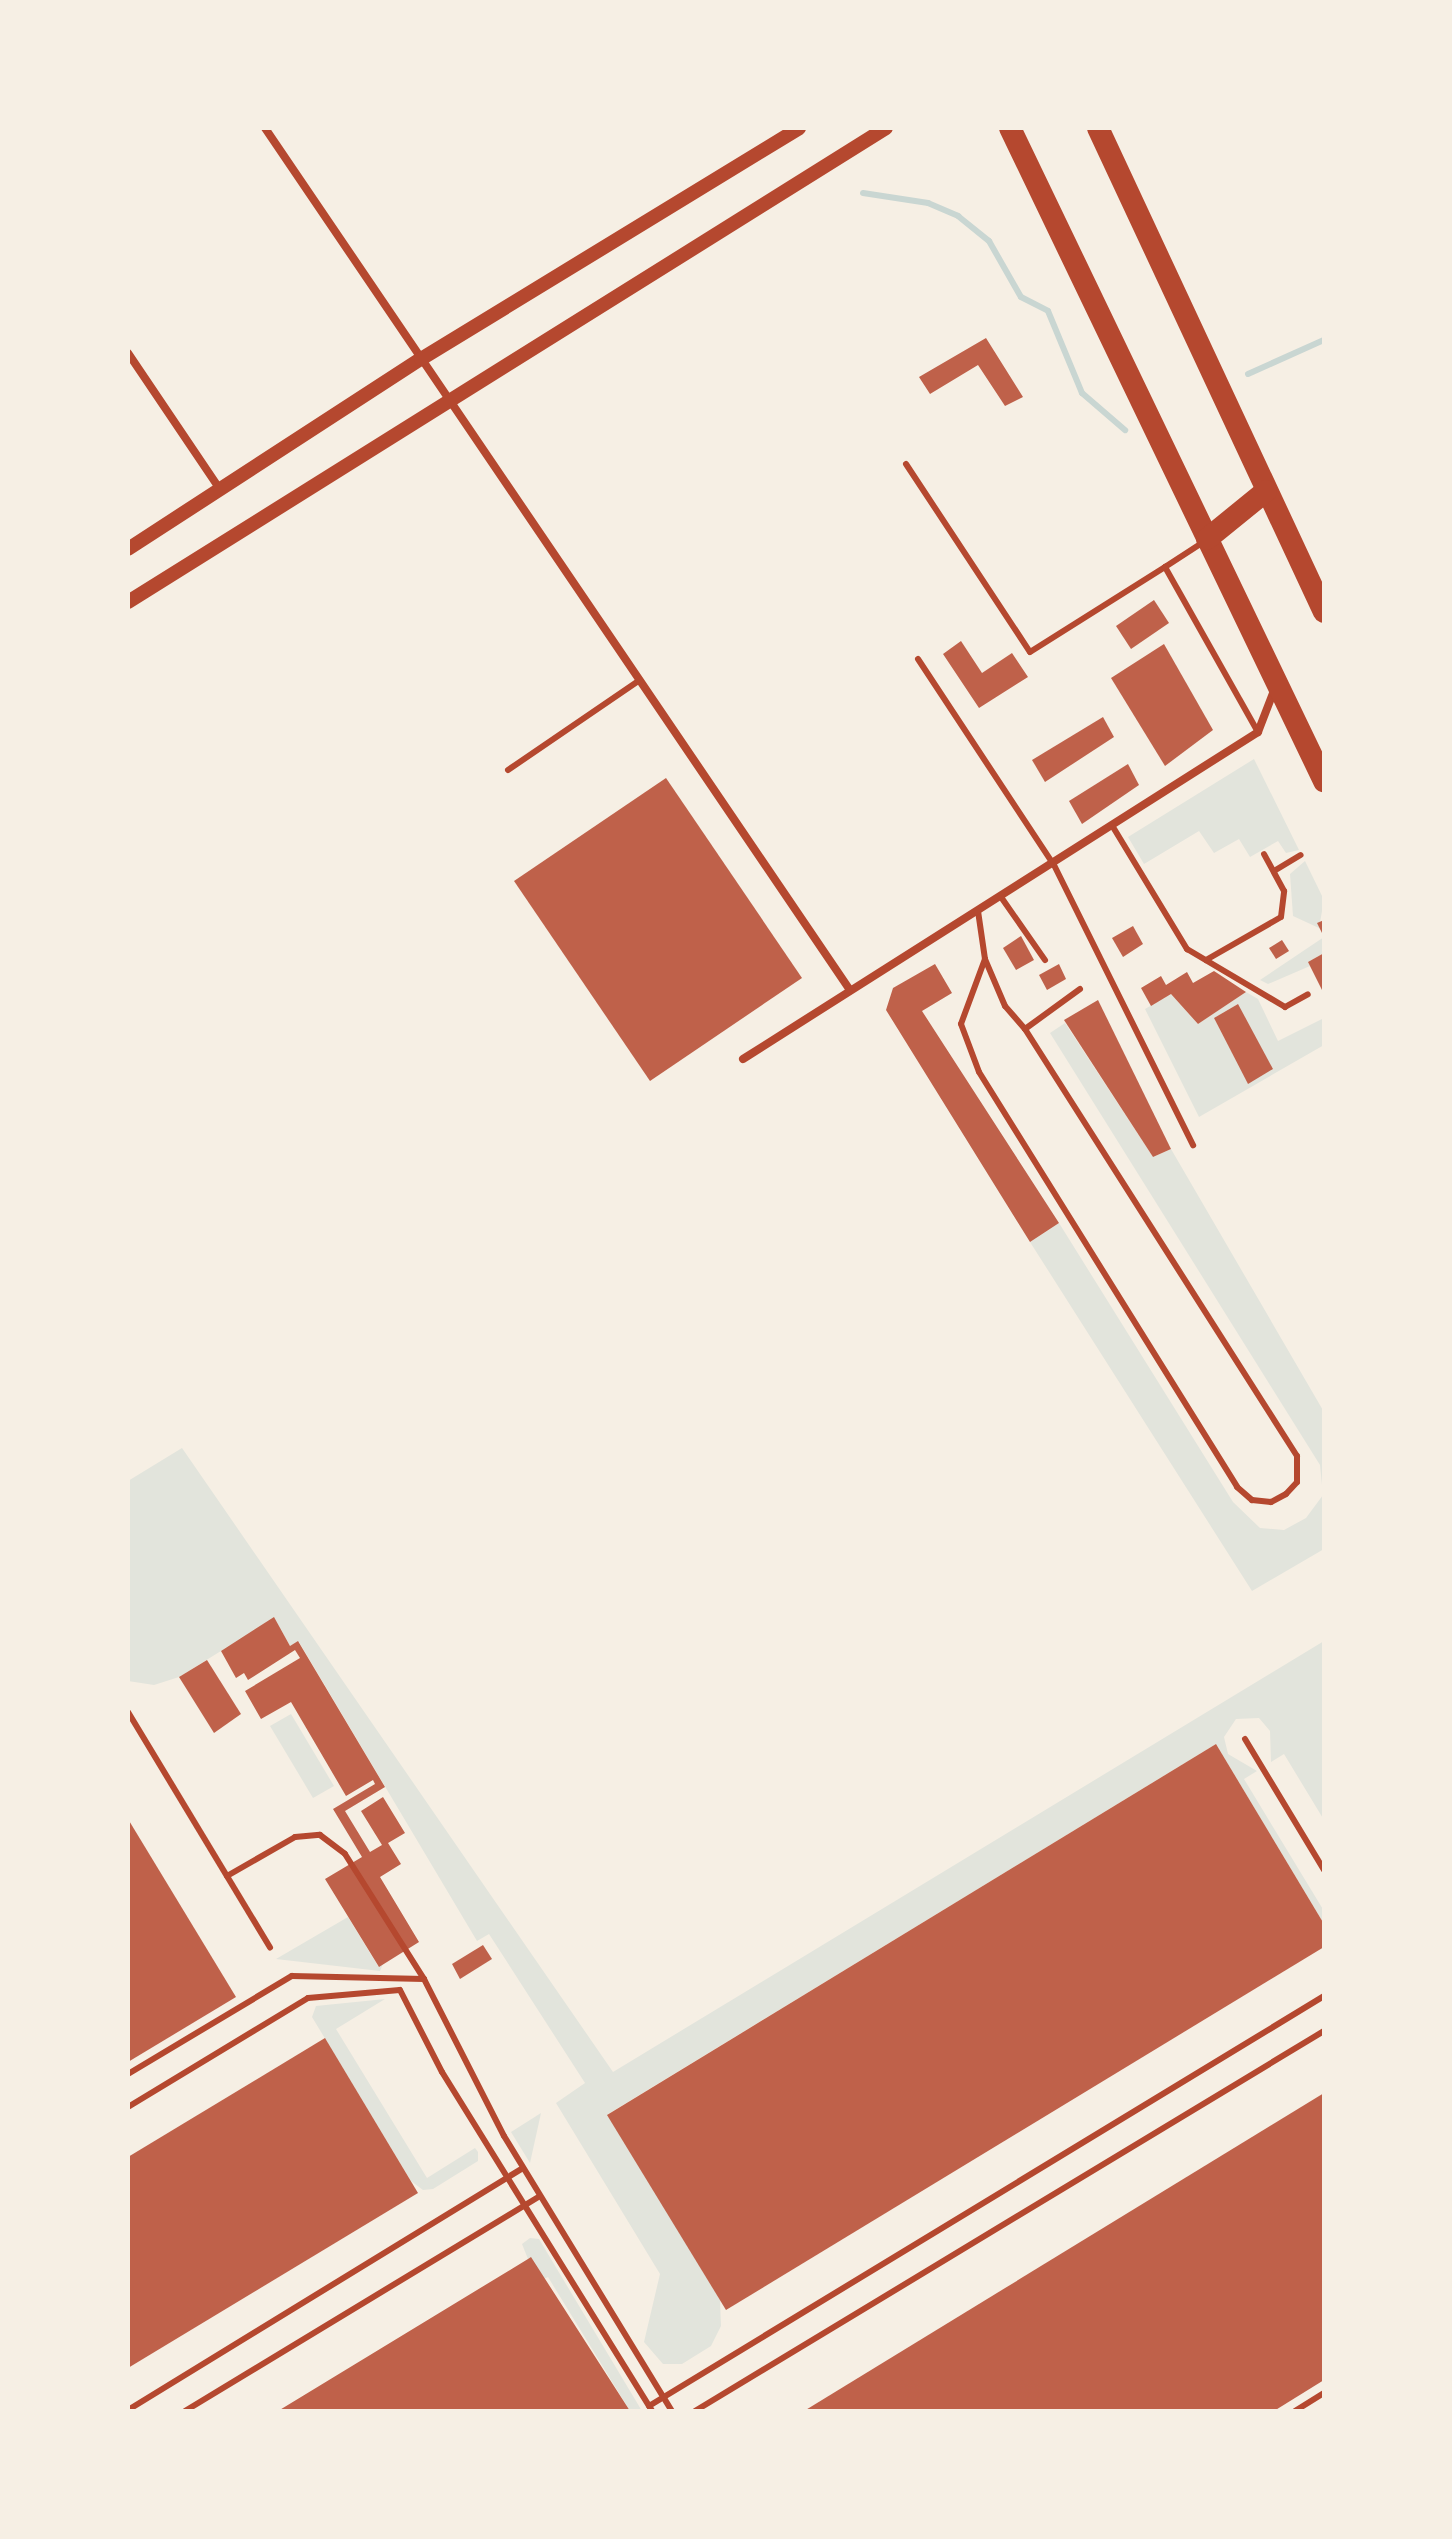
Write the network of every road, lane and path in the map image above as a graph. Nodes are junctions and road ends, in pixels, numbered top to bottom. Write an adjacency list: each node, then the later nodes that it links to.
1 (265, 128): 7 (street)
2 (799, 128): 7 (street)
3 (886, 128): 8 (street)
4 (1010, 128): 12 (highway)
5 (1098, 128): 10 (highway)
6 (128, 353): 11 (street)
7 (421, 359): 8 (street); 11 (street)
8 (450, 401): 15 (street); 18 (street)
9 (906, 464): 14 (lane)
10 (1266, 491): 12 (highway); 16 (highway)
11 (222, 492): 13 (street)
12 (1207, 539): 14 (lane); 19 (highway)
13 (128, 549)
14 (1165, 567): 20 (lane)
15 (128, 602)
16 (1324, 612)
17 (918, 659): 26 (lane)
18 (640, 680): 21 (lane); 34 (street)
19 (1278, 680): 20 (street); 22 (highway)
20 (1258, 732): 23 (street)
21 (508, 770)
22 (1324, 781)
23 (1113, 827): 26 (street); 32 (lane)
24 (1264, 854): 27 (lane)
25 (1301, 855): 27 (lane)
26 (1054, 865): 28 (street); 38 (lane)
27 (1274, 871): 32 (lane)
28 (1001, 897): 29 (street); 31 (lane)
29 (978, 911): 30 (lane); 34 (street)
30 (985, 959): 36 (lane); 36 (lane)
31 (1045, 960)
32 (1206, 960): 35 (lane)
33 (1080, 989): 36 (lane)
34 (850, 990): 37 (street)
35 (1308, 994)
36 (1025, 1029)
37 (743, 1059)
38 (1193, 1145)
39 (128, 1712): 42 (lane)
40 (1245, 1739): 41 (lane)
41 (1324, 1870)
42 (227, 1876): 43 (lane); 44 (lane)
43 (270, 1947)
44 (424, 1979): 47 (lane); 49 (lane)
45 (1324, 1996): 54 (lane)
46 (1324, 2031): 59 (lane)
47 (128, 2074)
48 (128, 2107): 50 (lane)
49 (523, 2168): 50 (lane); 51 (lane)
50 (507, 2177): 52 (lane); 56 (lane)
51 (540, 2196): 52 (lane); 54 (lane)
52 (524, 2205): 55 (lane); 57 (lane)
53 (1324, 2393): 60 (lane)
54 (664, 2397): 55 (lane); 58 (lane)
55 (650, 2409)
56 (128, 2410)
57 (185, 2411)
58 (672, 2411)
59 (695, 2411)
60 (1295, 2411)

